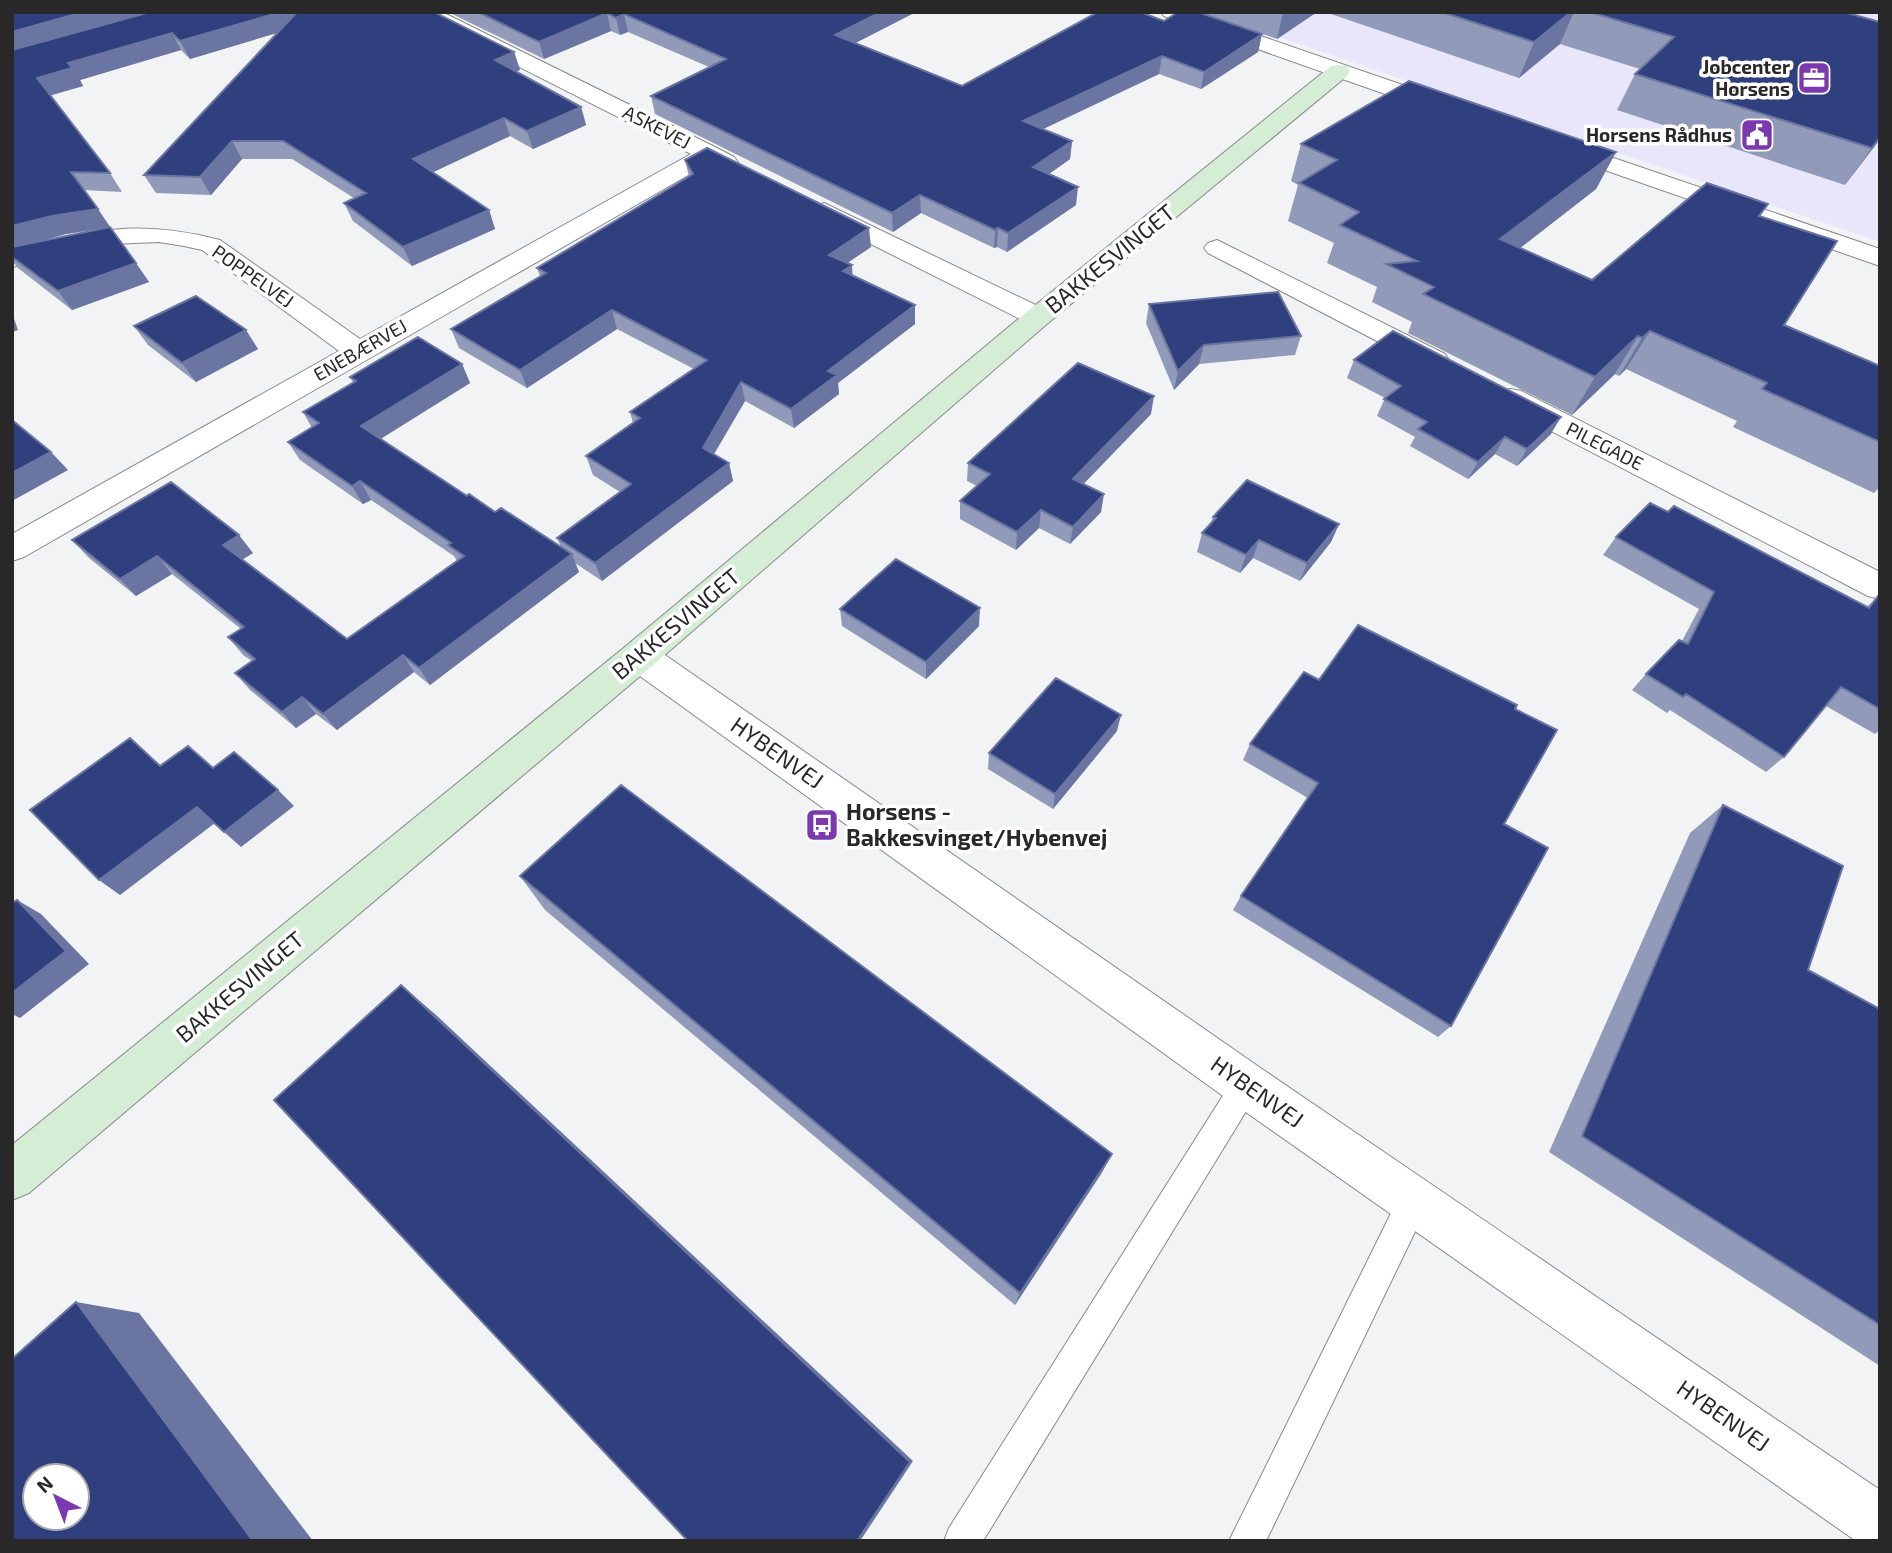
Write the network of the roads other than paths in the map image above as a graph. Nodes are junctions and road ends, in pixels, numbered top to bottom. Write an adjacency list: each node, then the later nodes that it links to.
1 (426, 12): 6 (street, ASKEVEJ)
2 (1171, 12): 3 (street)
3 (1339, 71): 4 (street); 12 (street, BAKKESVINGET)
4 (1468, 116)
5 (1546, 142): 10 (street)
6 (709, 153): 7 (street, ASKEVEJ); 13 (street, ENEBÆRVEJ)
7 (746, 172)
8 (807, 202): 12 (street)
9 (1217, 248): 15 (street, PILEGADE)
10 (1880, 258)
11 (12, 259): 13 (street, POPPELVEJ)
12 (1038, 317): 16 (street, BAKKESVINGET)
13 (358, 351): 14 (street, ENEBÆRVEJ)
14 (12, 549)
15 (1880, 587)
16 (639, 656): 17 (street, HYBENVEJ); 18 (street, BAKKESVINGET)
17 (1246, 1085): 19 (street, HYBENVEJ); 21 (lane)
18 (12, 1176)
19 (1414, 1200): 20 (street, HYBENVEJ); 22 (lane)
20 (1880, 1524)
21 (962, 1541)
22 (1247, 1541)

